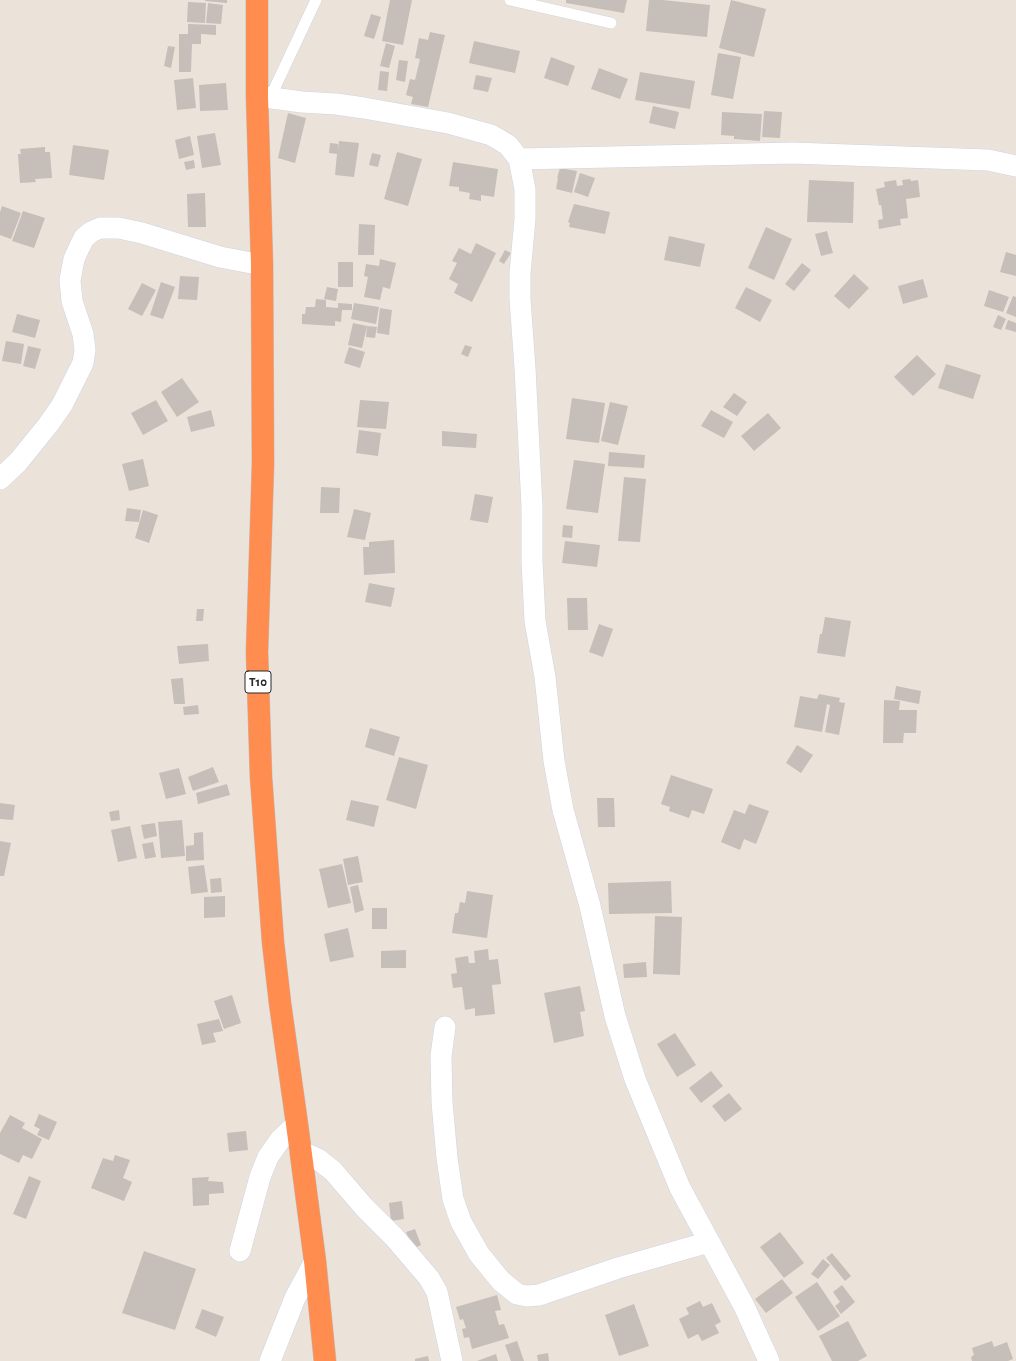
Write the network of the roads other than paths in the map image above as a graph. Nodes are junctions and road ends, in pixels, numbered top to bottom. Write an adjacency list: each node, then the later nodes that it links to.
1 (257, 0): 5 (highway, T10)
2 (316, 0): 5 (lane)
3 (510, 0): 4 (lane)
4 (611, 23)
5 (264, 97): 6 (street); 8 (highway, T10)
6 (519, 160): 7 (street); 13 (street)
7 (1016, 166)
8 (262, 265): 9 (street); 11 (highway, T10)
9 (0, 479)
10 (445, 1027): 13 (street)
11 (297, 1124): 12 (highway, T10); 14 (street)
12 (300, 1151): 15 (highway, T10); 18 (street)
13 (709, 1242): 19 (street)
14 (240, 1251)
15 (315, 1261): 16 (street); 17 (highway, T10)
16 (270, 1361)
17 (325, 1361)
18 (452, 1361)
19 (768, 1361)

